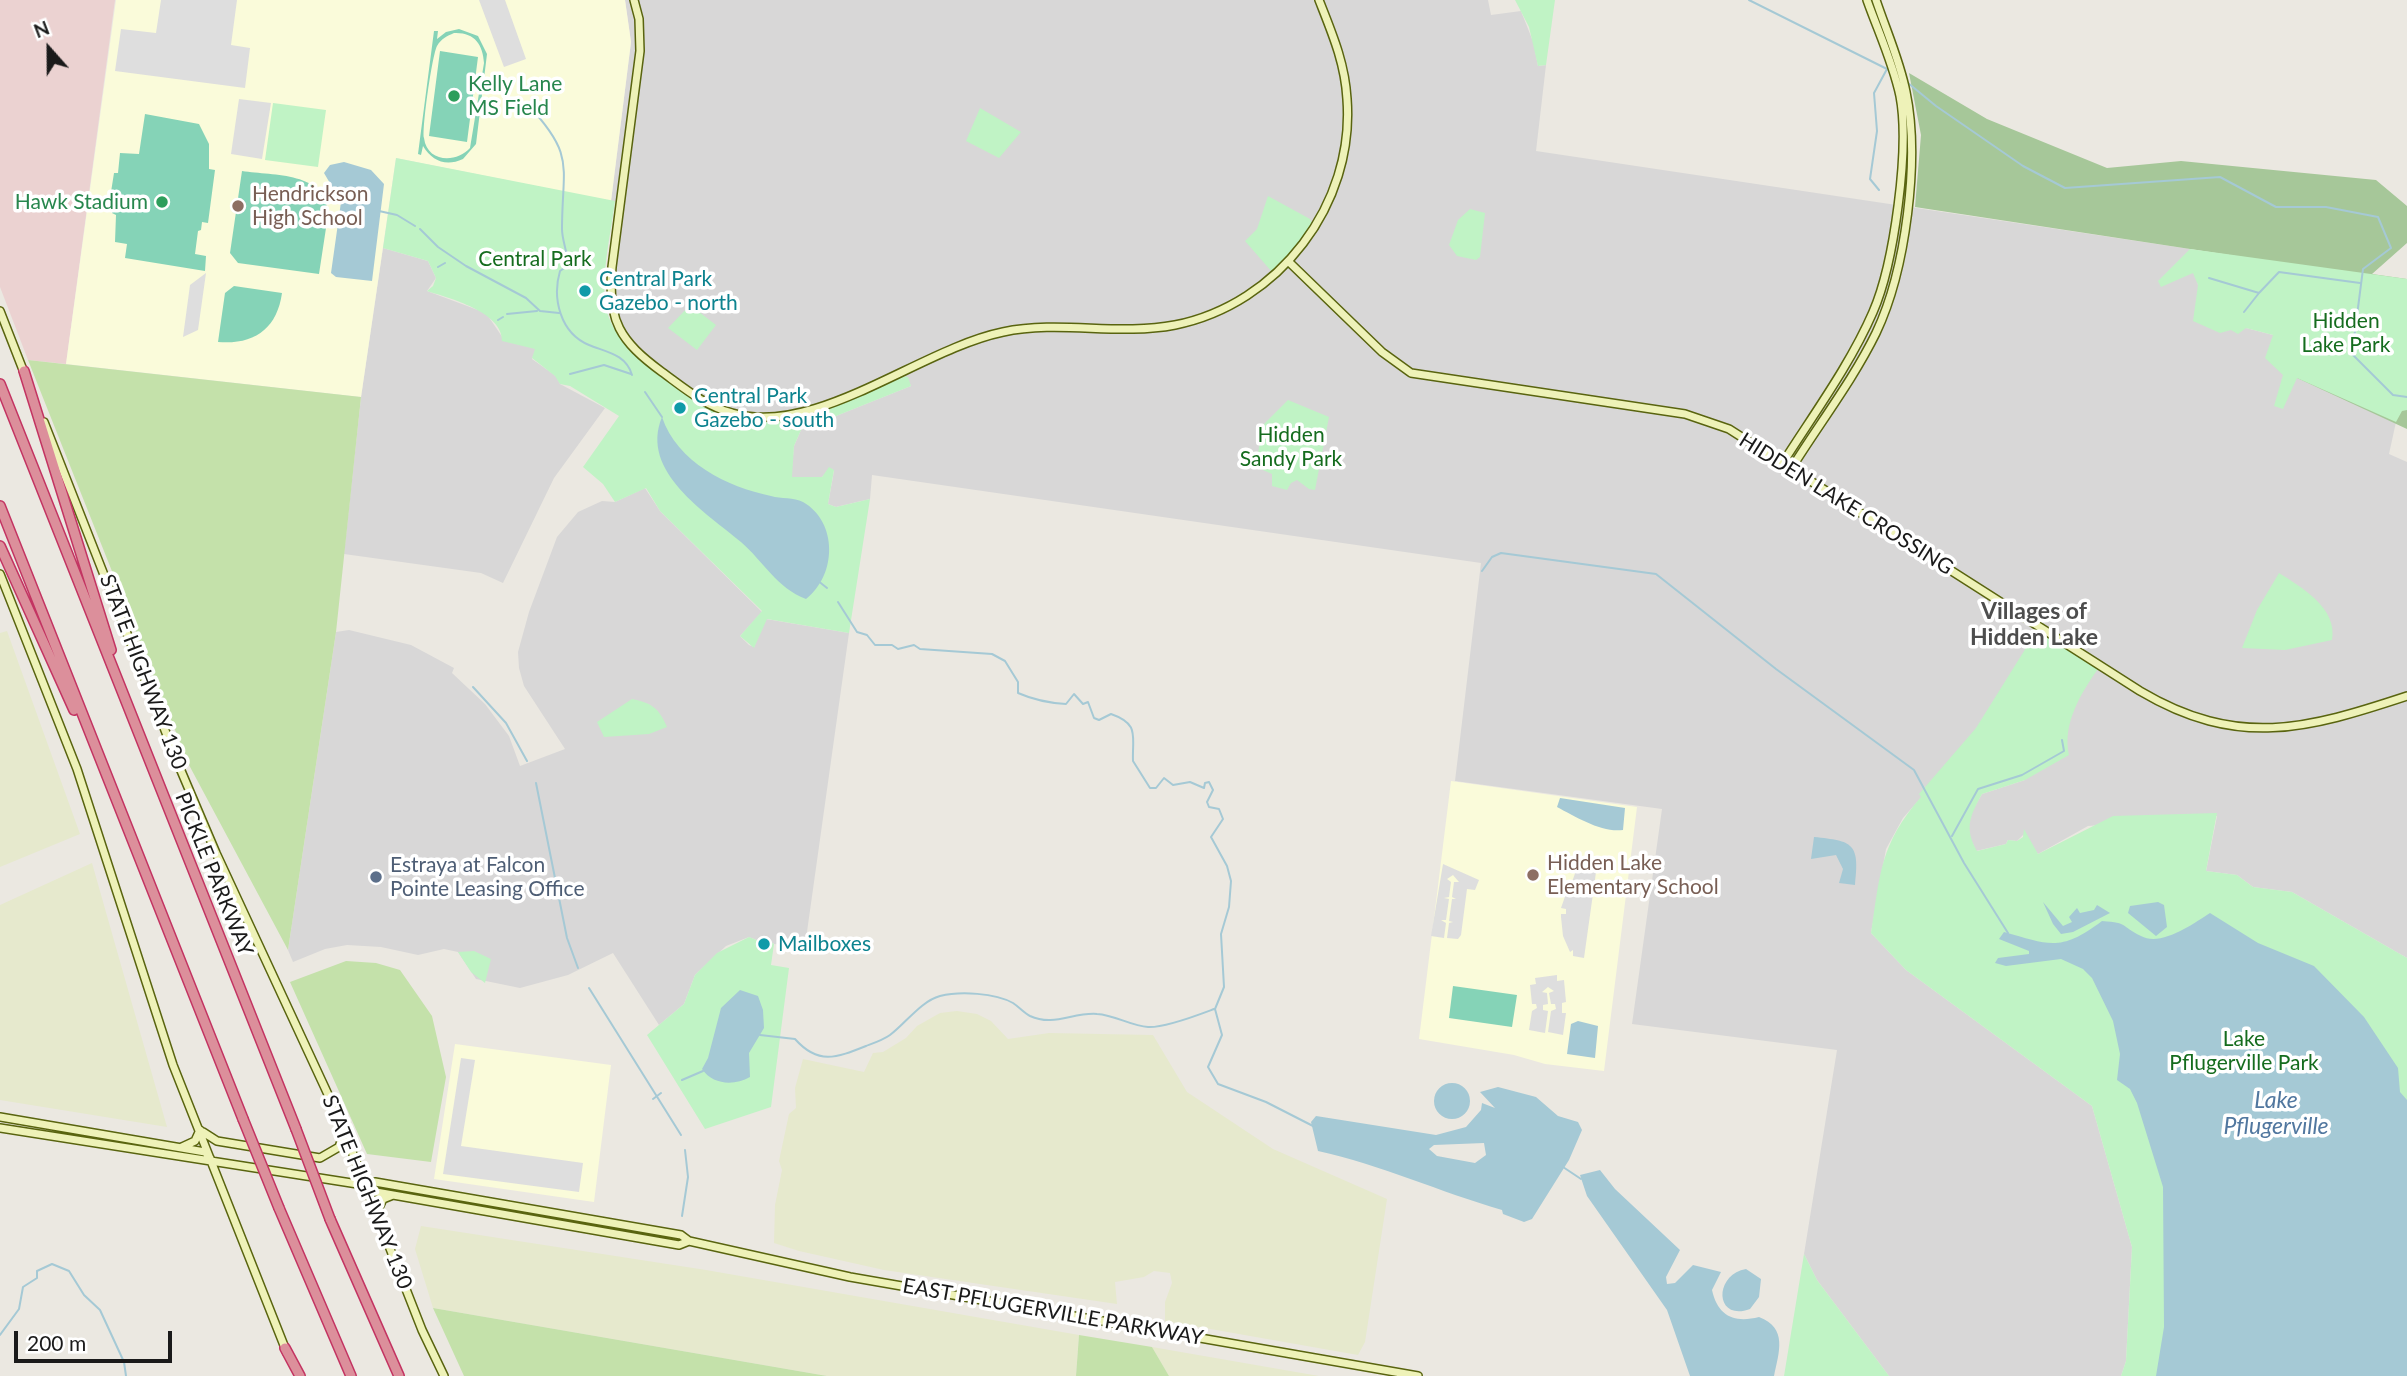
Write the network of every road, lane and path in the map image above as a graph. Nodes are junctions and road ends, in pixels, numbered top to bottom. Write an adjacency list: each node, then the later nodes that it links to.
1 (634, 0): 6 (street)
2 (1319, 0): 6 (street)
3 (1867, 0): 5 (street)
4 (1876, 0): 5 (street)
5 (1878, 19): 10 (street); 11 (street)
6 (1289, 262): 10 (street, HIDDEN LAKE CROSSING)
7 (0, 311): 8 (street, STATE HIGHWAY 130)
8 (24, 371): 16 (highway); 22 (street, STATE HIGHWAY 130)
9 (0, 384): 16 (highway, PICKLE PARKWAY)
10 (1782, 464): 11 (street, HIDDEN LAKE CROSSING)
11 (1791, 469): 15 (street, HIDDEN LAKE CROSSING)
12 (0, 506): 17 (highway)
13 (0, 546): 17 (highway)
14 (0, 574): 21 (street)
15 (2407, 696)
16 (135, 725): 35 (highway, PICKLE PARKWAY, bridge)
17 (124, 821): 34 (highway, bridge)
18 (0, 1117): 20 (street, EAST PFLUGERVILLE PARKWAY)
19 (0, 1128): 23 (street, EAST PFLUGERVILLE PARKWAY)
20 (68, 1129): 23 (street); 24 (street, EAST PFLUGERVILLE PARKWAY)
21 (200, 1129): 22 (street); 24 (street); 25 (street)
22 (344, 1133): 26 (street, STATE HIGHWAY 130)
23 (66, 1139): 25 (street, EAST PFLUGERVILLE PARKWAY)
24 (178, 1148): 25 (street, EAST PFLUGERVILLE PARKWAY)
25 (213, 1161): 26 (street, EAST PFLUGERVILLE PARKWAY); 32 (street)
26 (365, 1185): 27 (street, EAST PFLUGERVILLE PARKWAY); 28 (street, STATE HIGHWAY 130); 30 (street, EAST PFLUGERVILLE PARKWAY)
27 (395, 1194): 28 (street); 29 (street, EAST PFLUGERVILLE PARKWAY)
28 (376, 1214): 36 (street, STATE HIGHWAY 130)
29 (507, 1214): 30 (street); 31 (street, EAST PFLUGERVILLE PARKWAY)
30 (578, 1216): 31 (street, EAST PFLUGERVILLE PARKWAY)
31 (689, 1241): 37 (street, EAST PFLUGERVILLE PARKWAY)
32 (285, 1348): 33 (highway)
33 (298, 1376)
34 (351, 1376)
35 (399, 1376)
36 (444, 1376)
37 (1418, 1376)

